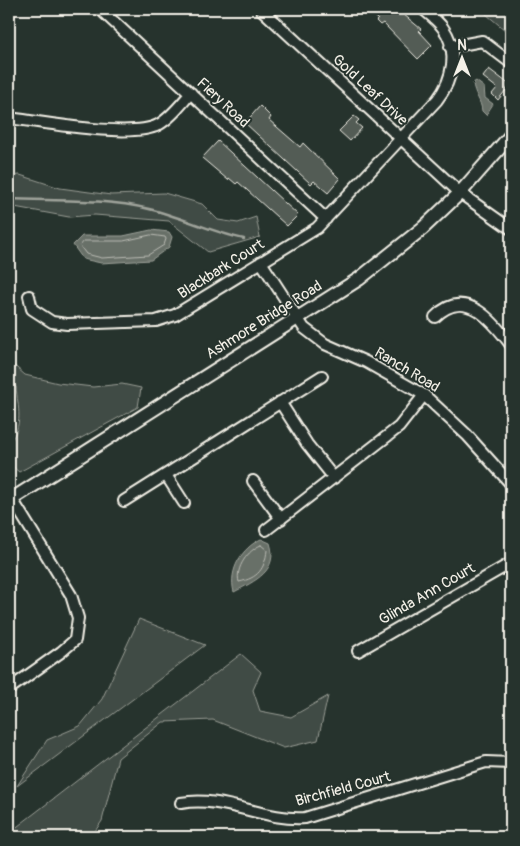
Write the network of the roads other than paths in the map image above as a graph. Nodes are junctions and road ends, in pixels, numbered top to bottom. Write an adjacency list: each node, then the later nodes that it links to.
1 (100, 9): 6 (street, Fiery Road)
2 (261, 9): 9 (street, Gold Leaf Drive)
3 (423, 9): 4 (street)
4 (450, 47): 5 (street); 9 (street, Blackbark Court)
5 (511, 63)
6 (191, 93): 7 (street); 11 (street, Fiery Road)
7 (9, 118)
8 (511, 135): 10 (main road, Ashmore Bridge Road)
9 (400, 138): 10 (street, Gold Leaf Drive); 11 (street, Blackbark Court)
10 (460, 193): 12 (street, Gold Leaf Drive); 16 (main road, Ashmore Bridge Road)
11 (326, 219): 13 (street, Blackbark Court)
12 (511, 229)
13 (261, 262): 14 (street, Blackbark Court); 16 (street, Ranch Road)
14 (29, 296)
15 (434, 317): 17 (street)
16 (297, 319): 19 (street, Ranch Road); 25 (main road, Ashmore Bridge Road)
17 (511, 345)
18 (322, 376): 20 (street)
19 (424, 395): 22 (street); 24 (street, Ranch Road)
20 (280, 402): 21 (street); 22 (street)
21 (166, 475): 26 (street); 27 (street)
22 (334, 478): 28 (street)
23 (252, 482): 28 (street)
24 (511, 484)
25 (10, 498): 32 (street)
26 (124, 501)
27 (184, 502)
28 (280, 519): 29 (street)
29 (266, 530)
30 (511, 563): 31 (street, Glinda Ann Court)
31 (358, 651)
32 (9, 689)
33 (511, 763): 34 (street, Birchfield Court)
34 (181, 803)

